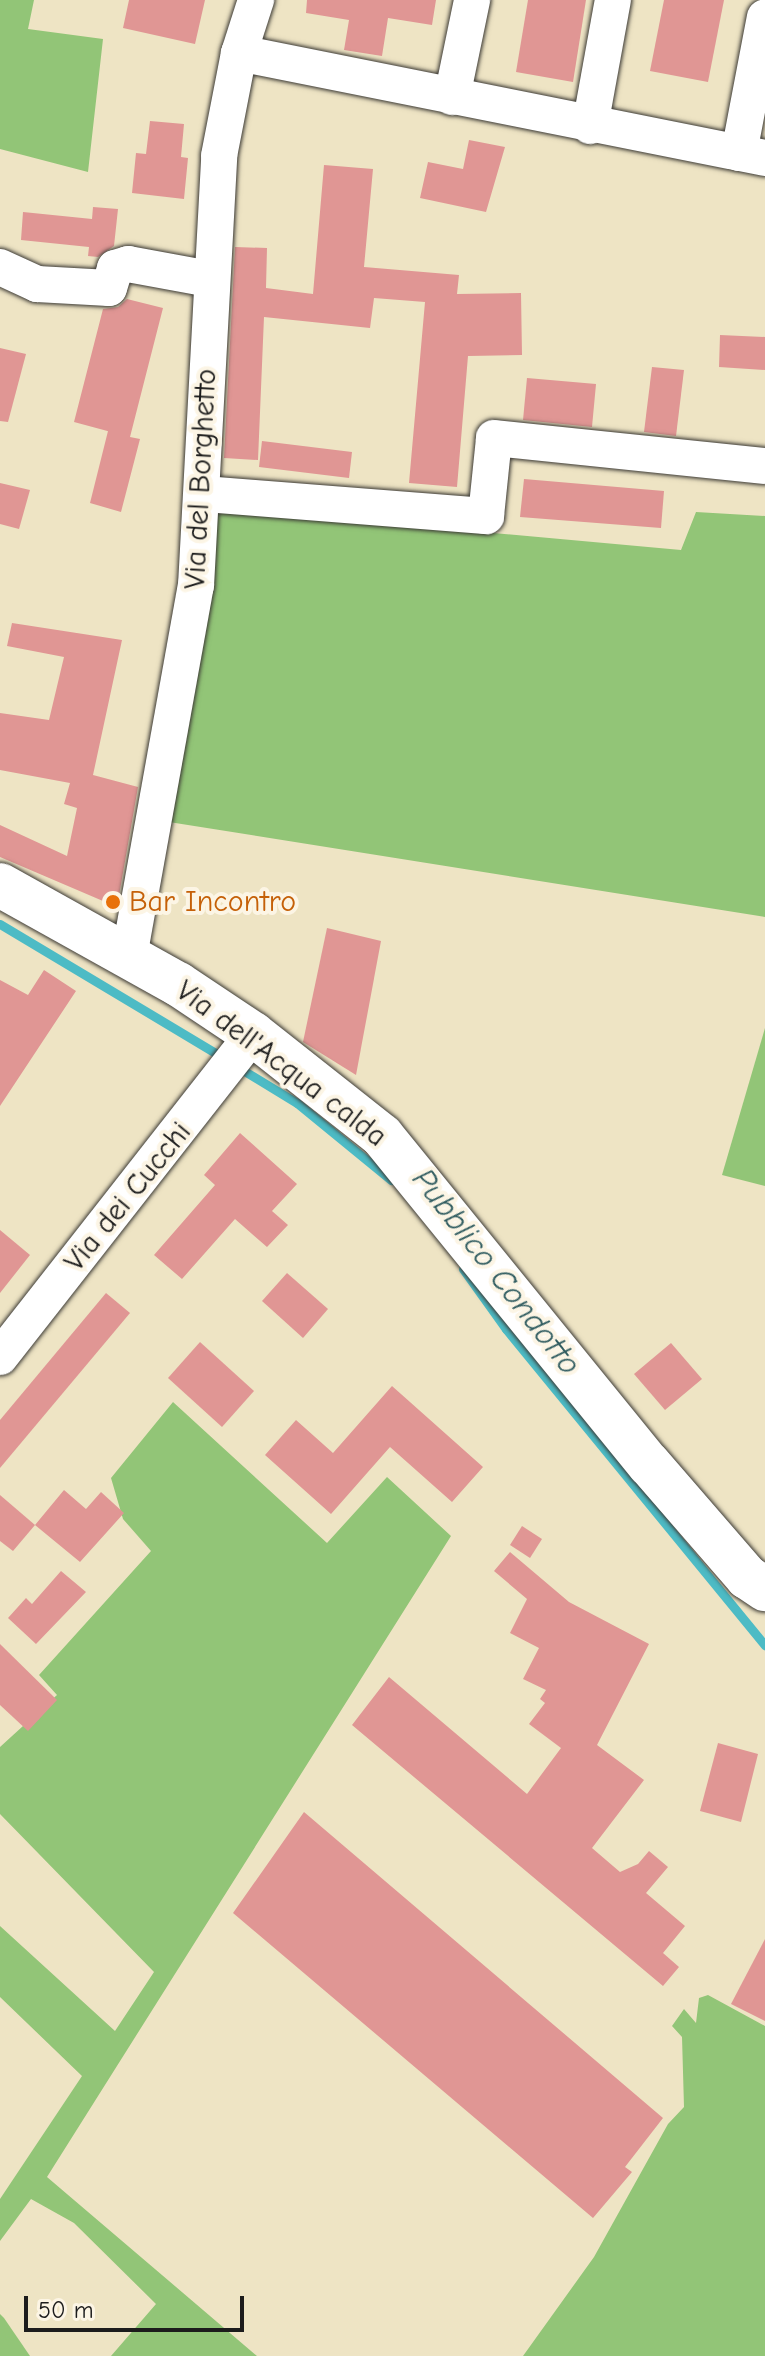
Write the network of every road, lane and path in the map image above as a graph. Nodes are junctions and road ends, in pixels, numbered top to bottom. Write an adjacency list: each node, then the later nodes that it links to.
1 (256, 0): 5 (street, Via del Borghetto)
2 (472, 0): 6 (street)
3 (613, 0): 7 (street)
4 (765, 17): 8 (street)
5 (239, 53): 6 (street); 10 (street, Via del Borghetto)
6 (452, 97): 7 (street)
7 (590, 126): 8 (street)
8 (752, 155)
9 (0, 267): 10 (street)
10 (210, 279): 12 (street, Via del Borghetto)
11 (765, 466): 12 (street)
12 (205, 494): 14 (street, Via del Borghetto)
13 (0, 885): 14 (street, Via dell'Acqua calda)
14 (129, 957): 15 (street, Via dell'Acqua calda)
15 (253, 1034): 16 (street, Via dei Cucchi); 17 (street, Via dell'Acqua calda)
16 (0, 1357)
17 (765, 1589)

